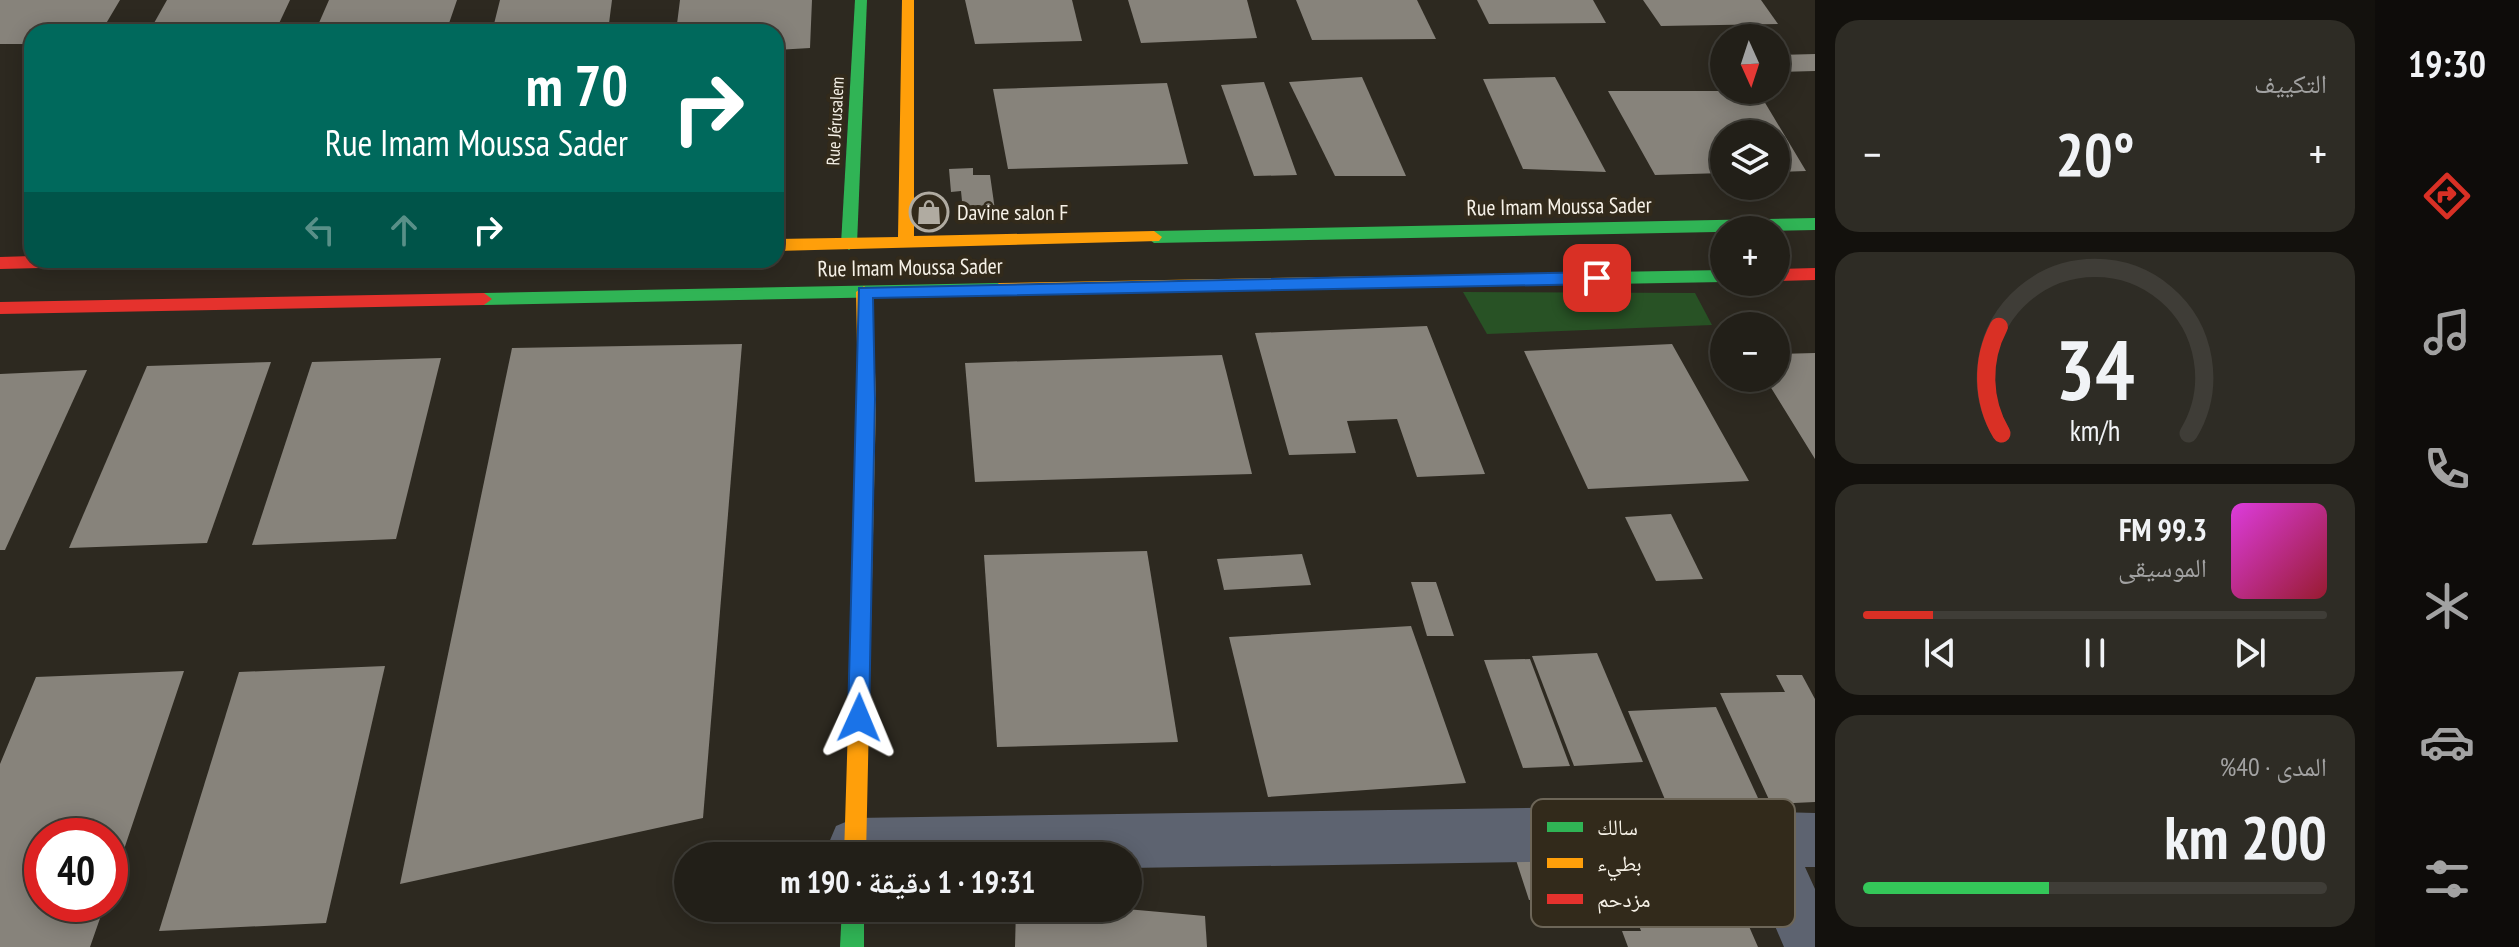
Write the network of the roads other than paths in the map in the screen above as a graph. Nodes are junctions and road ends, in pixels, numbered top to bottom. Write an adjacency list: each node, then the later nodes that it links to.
1 (861, 0): 5 (main road, Rue Jérusalem)
2 (908, 0): 4 (main road)
3 (1815, 224): 4 (main road, Rue Imam Moussa Sader)
4 (906, 242): 5 (main road, Rue Imam Moussa Sader)
5 (849, 244): 6 (main road, Rue Imam Moussa Sader)
6 (784, 245)
7 (24, 262): 8 (main road)
8 (0, 263)
9 (1815, 274): 10 (main road)
10 (1790, 275)
11 (1710, 276): 12 (main road, Rue Imam Moussa Sader)
12 (864, 292): 13 (main road, Rue Imam Moussa Sader); 15 (main road)
13 (0, 308)
14 (1531, 835): 16 (street)
15 (855, 842)
16 (1142, 844)
17 (1795, 864): 20 (street)
18 (853, 922): 19 (main road)
19 (852, 947)
20 (1812, 947)

